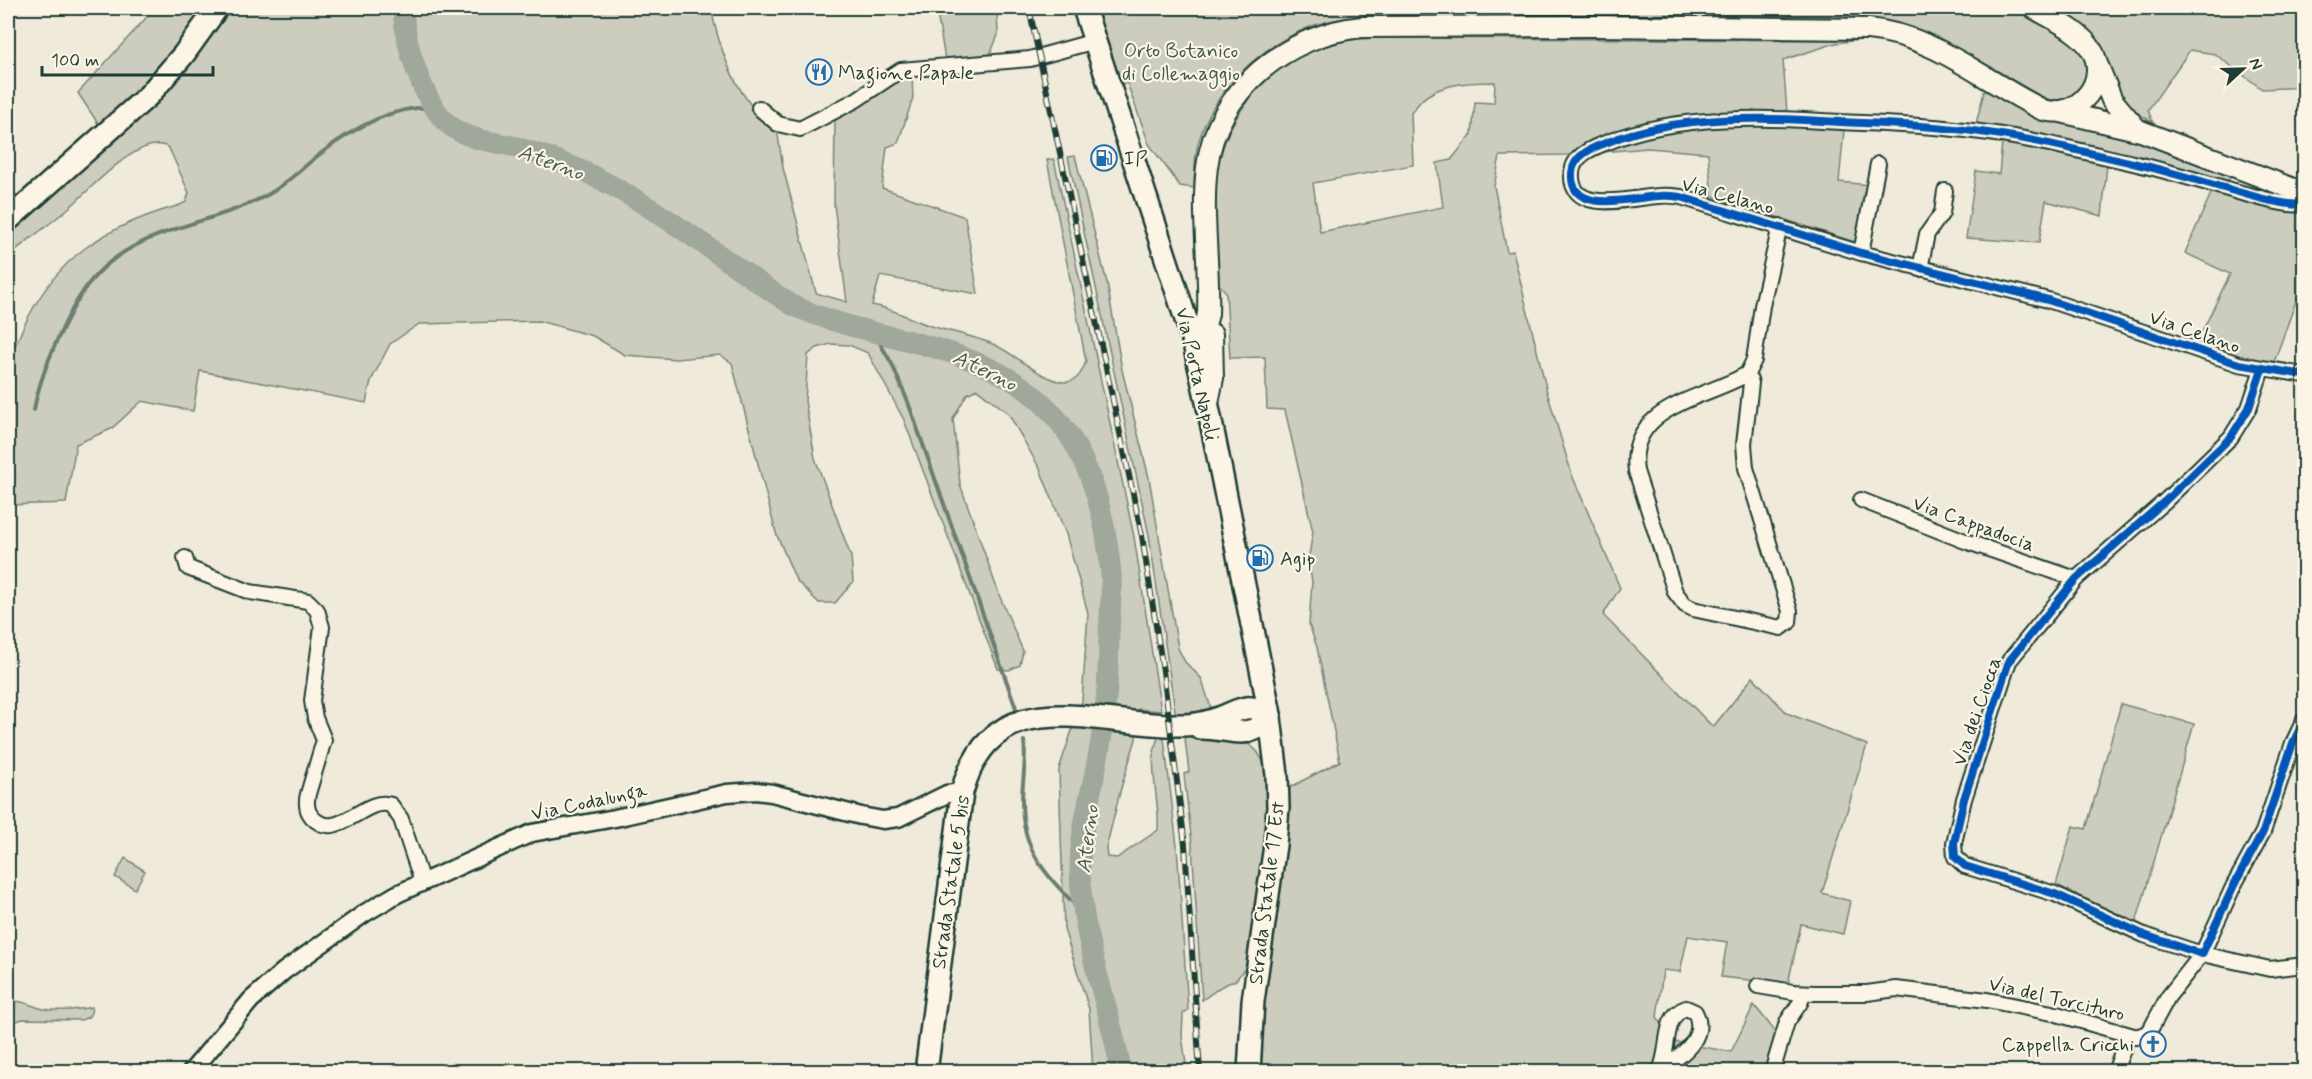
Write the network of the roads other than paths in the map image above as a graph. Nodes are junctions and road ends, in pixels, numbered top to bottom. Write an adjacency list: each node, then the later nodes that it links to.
1 (217, 8): 18 (main road)
2 (1084, 8): 4 (main road, Via Porta Napoli)
3 (2034, 8): 5 (main road)
4 (1095, 41): 6 (street); 22 (main road, Via Porta Napoli)
5 (2095, 58): 7 (main road); 8 (main road)
6 (759, 108)
7 (2080, 108): 8 (main road); 22 (main road)
8 (2140, 130): 10 (main road)
9 (1878, 164): 20 (street)
10 (2230, 165): 11 (main road); 12 (street)
11 (2270, 180): 14 (street); 15 (main road); 16 (street)
12 (2221, 187): 14 (street, Via Celano); 19 (street, Via Celano)
13 (1945, 191): 21 (street)
14 (2238, 192): 16 (street, Via Celano)
15 (2304, 193)
16 (2260, 198): 17 (street, Via Celano)
17 (2304, 205)
18 (8, 220)
19 (1780, 226): 20 (street, Via Celano); 24 (street)
20 (1861, 253): 21 (street, Via Celano)
21 (1920, 269): 23 (street, Via Celano)
22 (1200, 332): 29 (main road, Via Porta Napoli)
23 (2262, 369): 25 (street, Via Celano); 28 (street, Via dei Ciocca)
24 (1747, 374): 24 (street)
25 (2304, 375)
26 (1861, 500): 28 (street, Via Cappadocia)
27 (185, 558): 35 (street)
28 (2076, 579): 36 (street, Via dei Ciocca)
29 (1258, 661): 30 (main road, Via Porta Napoli); 32 (main road)
30 (1270, 715): 32 (main road, Strada Statale 5 bis); 33 (main road, Strada Statale 17 Est)
31 (2304, 720): 36 (street, Via del Torcituro)
32 (1235, 721): 33 (main road, Strada Statale 5 bis); 34 (main road, Strada Statale 5 bis)
33 (1277, 775): 45 (main road, Strada Statale 17 Est)
34 (962, 792): 35 (street, Via Codalunga); 44 (main road, Strada Statale 5 bis)
35 (422, 882): 41 (street, Via Codalunga)
36 (2202, 954): 37 (street); 40 (street, Via del Torcituro)
37 (2304, 965)
38 (1758, 986): 39 (street, Via del Torcituro)
39 (1804, 993): 40 (street, Via del Torcituro); 46 (street)
40 (2128, 1035): 47 (street)
41 (210, 1046): 42 (street, Via Codalunga); 43 (street, Via Codalunga)
42 (183, 1071)
43 (190, 1071)
44 (926, 1071)
45 (1249, 1071)
46 (1772, 1071)
47 (2115, 1071)

